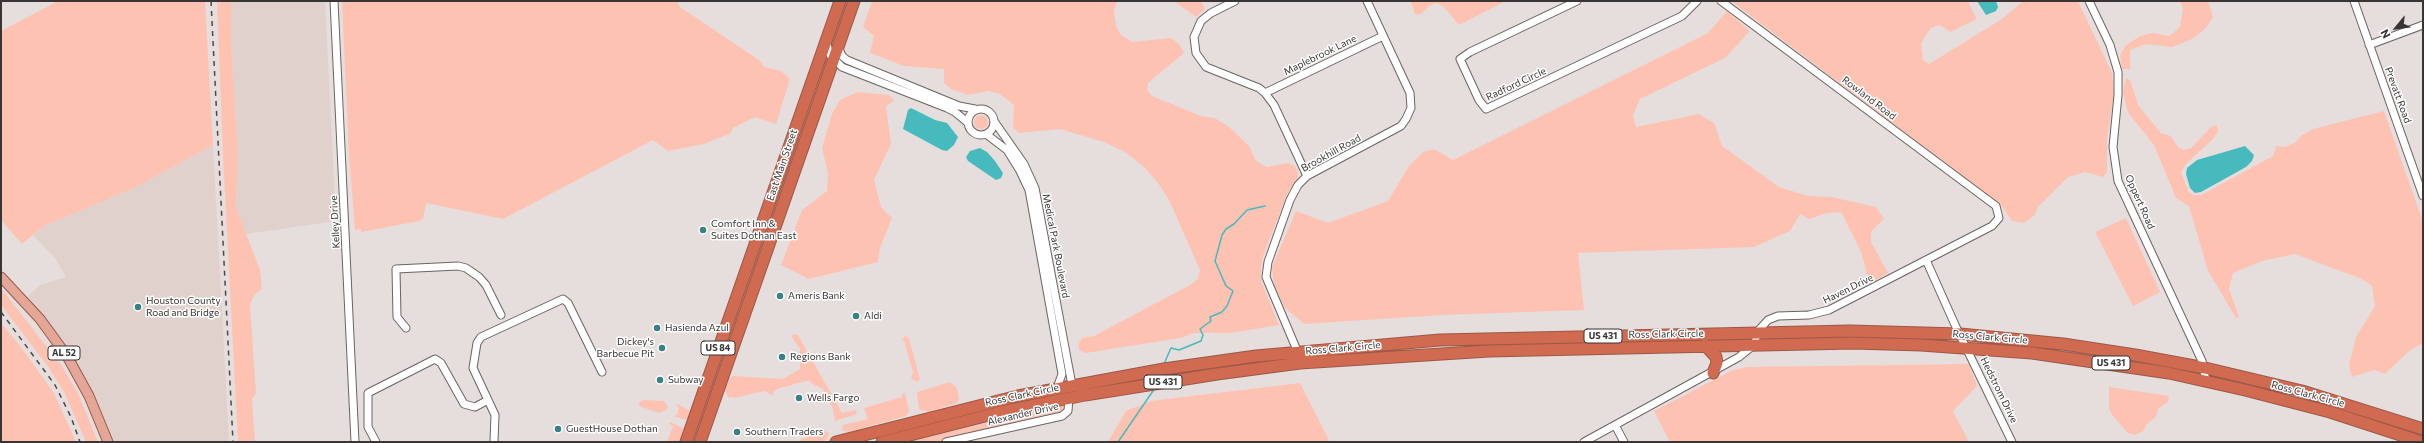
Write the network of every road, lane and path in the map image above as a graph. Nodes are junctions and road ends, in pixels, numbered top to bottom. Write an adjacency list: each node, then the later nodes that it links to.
1 (334, 1): 57 (street, Kelley Drive)
2 (840, 1): 13 (highway, East Main Street / US 84)
3 (854, 1): 15 (highway, East Main Street / US 84)
4 (1235, 1): 19 (street)
5 (1367, 1): 12 (street, Brookhill Road)
6 (1577, 1): 7 (street, Radford Circle)
7 (1697, 1)
8 (1722, 1): 26 (street, Rowland Road)
9 (2089, 1): 42 (street, Oppert Road)
10 (2354, 1): 14 (street, Prevatt Road)
11 (2423, 25): 14 (street)
12 (1383, 36): 19 (street, Maplebrook Lane); 24 (street, Brookhill Road)
13 (826, 41): 16 (street); 60 (highway, East Main Street / US 84)
14 (2369, 45): 25 (street, Prevatt Road)
15 (838, 46): 16 (highway, East Main Street / US 84); 20 (street)
16 (833, 59): 17 (street); 18 (highway, East Main Street / US 84)
17 (842, 67): 18 (street); 22 (street)
18 (829, 72): 61 (highway, East Main Street / US 84)
19 (1265, 92): 24 (street)
20 (975, 109): 21 (street); 22 (street)
21 (994, 121): 23 (street); 46 (street, Medical Park Boulevard)
22 (967, 122): 23 (street)
23 (986, 134): 47 (street, Medical Park Boulevard)
24 (1307, 176): 39 (street, Brookhill Road)
25 (2423, 196)
26 (2000, 214): 27 (street, Haven Drive)
27 (1926, 260): 31 (street, Haven Drive); 32 (street, Hedstrom Drive)
28 (1, 277): 56 (main road, AL 52)
29 (501, 315): 30 (street)
30 (406, 328)
31 (1757, 332): 32 (highway, Ross Clark Circle / US 431); 33 (highway, Ross Clark Circle / US 431); 35 (street)
32 (1960, 334): 37 (street, Hedstrom Drive); 42 (highway, Ross Clark Circle / US 431)
33 (1591, 336): 34 (highway, Ross Clark Circle / US 431); 38 (highway)
34 (1398, 343): 39 (highway, Ross Clark Circle / US 431); 40 (highway)
35 (1755, 344): 36 (highway, Ross Clark Circle / US 431); 37 (highway, Ross Clark Circle / US 431); 44 (street)
36 (1705, 346): 38 (highway, Ross Clark Circle / US 431); 44 (highway)
37 (1967, 347): 45 (highway, Ross Clark Circle / US 431); 67 (street, Hedstrom Drive)
38 (1592, 348): 40 (highway, Ross Clark Circle / US 431)
39 (1298, 351): 41 (street, Brookhill Road); 46 (highway, Ross Clark Circle / US 431)
40 (1399, 355): 41 (highway, Ross Clark Circle / US 431)
41 (1300, 364): 48 (highway, Ross Clark Circle / US 431)
42 (2205, 368): 45 (street, Oppert Road); 50 (highway, Ross Clark Circle / US 431)
43 (602, 372): 49 (street)
44 (1713, 373): 53 (street)
45 (2206, 381): 52 (highway, Ross Clark Circle / US 431)
46 (1076, 384): 47 (highway, Ross Clark Circle / US 431); 48 (highway); 51 (highway)
47 (1057, 388): 62 (highway, Ross Clark Circle / US 431)
48 (1069, 398): 51 (highway, Ross Clark Circle / US 431); 55 (street, Alexander Drive)
49 (488, 400): 58 (street); 59 (street)
50 (2332, 400): 52 (highway); 54 (highway, Ross Clark Circle / US 431)
51 (1056, 401): 63 (highway, Ross Clark Circle / US 431)
52 (2330, 412): 68 (highway, Ross Clark Circle / US 431)
53 (1616, 425): 65 (street); 66 (street)
54 (2423, 429)
55 (968, 439): 64 (street, Alexander Drive)
56 (108, 442)
57 (355, 442)
58 (376, 442)
59 (494, 442)
60 (686, 442)
61 (700, 442)
62 (836, 442)
63 (882, 442)
64 (946, 442)
65 (1584, 442)
66 (1624, 442)
67 (2012, 442)
68 (2422, 442)

